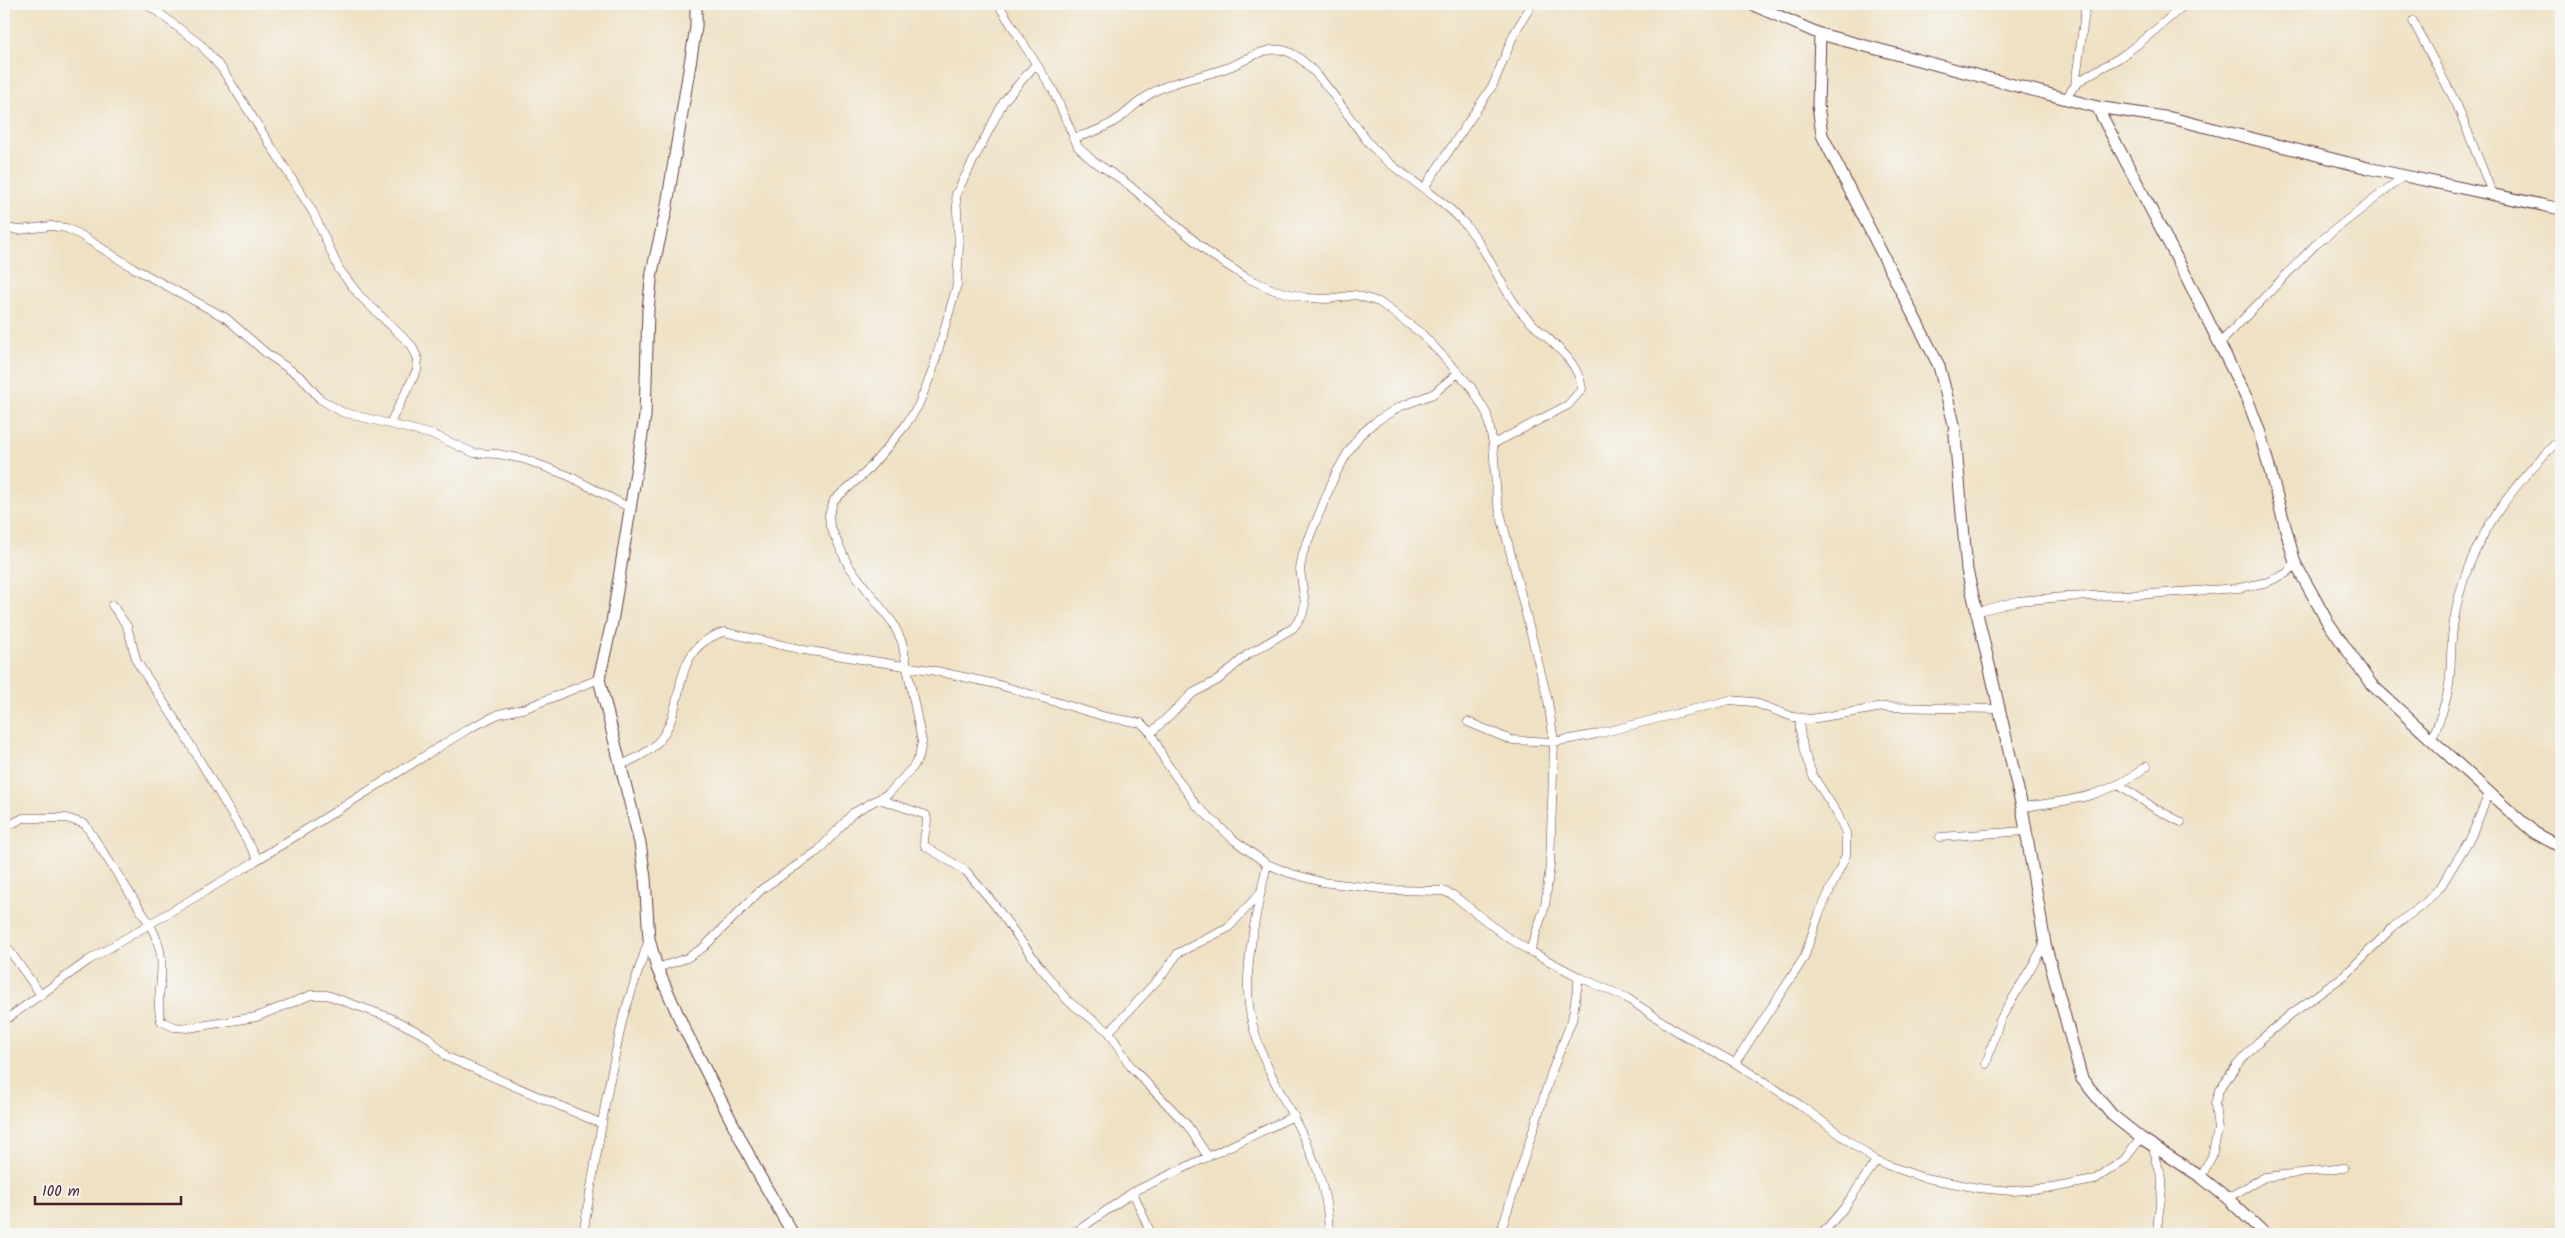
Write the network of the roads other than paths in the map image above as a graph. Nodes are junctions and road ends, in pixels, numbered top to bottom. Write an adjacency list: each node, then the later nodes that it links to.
1 (147, 4): 22 (street)
2 (696, 4): 25 (street)
3 (998, 4): 10 (street)
4 (1532, 4): 16 (street)
5 (1751, 4): 9 (street)
6 (2086, 4): 11 (street)
7 (2185, 4): 11 (street)
8 (2413, 21): 17 (street)
9 (1820, 34): 12 (street); 28 (street)
10 (1036, 64): 14 (street); 29 (street)
11 (2075, 86): 12 (street)
12 (2067, 98): 13 (street)
13 (2097, 107): 15 (street); 20 (street)
14 (1073, 138): 16 (street); 21 (street)
15 (2404, 176): 17 (street); 20 (street)
16 (1424, 188): 24 (street)
17 (2493, 195): 18 (street)
18 (2561, 209)
19 (4, 228): 22 (street)
20 (2220, 343): 26 (street)
21 (1458, 373): 24 (street); 34 (street)
22 (390, 422): 25 (street)
23 (2561, 438): 35 (street)
24 (1493, 444): 36 (street)
25 (630, 508): 30 (street)
26 (2295, 564): 28 (street); 35 (street)
27 (112, 605): 48 (street)
28 (1975, 612): 31 (street)
29 (907, 666): 34 (street); 37 (street); 41 (street)
30 (598, 679): 37 (street); 48 (street)
31 (1998, 709): 32 (street); 42 (street)
32 (1800, 718): 36 (street); 61 (street)
33 (1468, 722): 36 (street)
34 (1151, 733): 49 (street)
35 (2432, 739): 40 (street)
36 (1554, 742): 55 (street)
37 (621, 765): 52 (street)
38 (2147, 766): 39 (street)
39 (2120, 785): 42 (street); 43 (street)
40 (2489, 793): 47 (street); 70 (street)
41 (879, 799): 56 (street); 60 (street)
42 (2022, 808): 45 (street)
43 (2181, 822)
44 (4, 828): 51 (street)
45 (2026, 831): 46 (street); 54 (street)
46 (1940, 837)
47 (2561, 847)
48 (258, 859): 51 (street)
49 (1267, 864): 50 (street); 55 (street)
50 (1262, 891): 60 (street); 63 (street)
51 (149, 923): 58 (street); 64 (street)
52 (649, 940): 56 (street); 64 (street)
53 (4, 943): 58 (street)
54 (2045, 944): 62 (street); 65 (street)
55 (1530, 951): 57 (street)
56 (657, 968): 74 (street)
57 (1579, 977): 61 (street); 78 (street)
58 (41, 995): 59 (street)
59 (4, 1022)
60 (1109, 1032): 67 (street)
61 (1735, 1062): 68 (street)
62 (1986, 1064)
63 (1294, 1116): 67 (street); 77 (street)
64 (602, 1124): 73 (street)
65 (2141, 1138): 66 (street); 68 (street)
66 (2154, 1147): 70 (street); 80 (street)
67 (1208, 1157): 71 (street)
68 (1876, 1161): 79 (street)
69 (2344, 1168): 72 (street)
70 (2201, 1178): 72 (street)
71 (1133, 1192): 75 (street); 76 (street)
72 (2226, 1198): 81 (street)
73 (583, 1234)
74 (793, 1234)
75 (1073, 1234)
76 (1152, 1234)
77 (1329, 1234)
78 (1500, 1234)
79 (1822, 1234)
80 (2158, 1234)
81 (2265, 1234)

